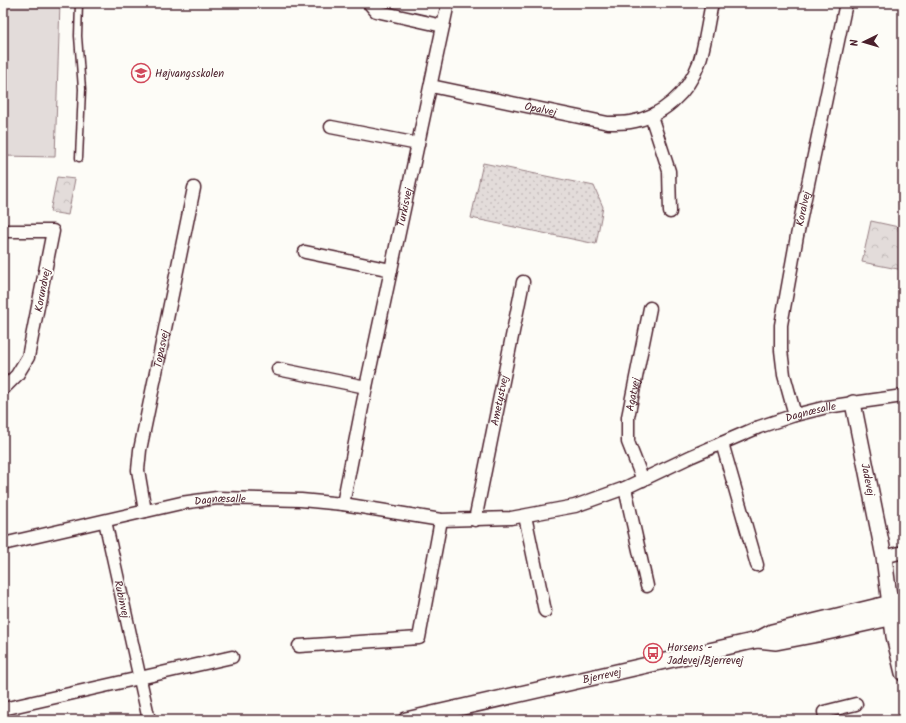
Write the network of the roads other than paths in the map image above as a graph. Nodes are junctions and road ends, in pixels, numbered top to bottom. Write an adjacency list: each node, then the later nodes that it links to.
1 (79, 3): 11 (lane)
2 (369, 3): 6 (street)
3 (448, 3): 6 (street, Turkisvej)
4 (712, 3): 8 (street, Opalvej)
5 (846, 3): 24 (street, Koralvej)
6 (444, 26): 7 (street, Turkisvej)
7 (431, 86): 8 (street, Opalvej); 10 (street, Turkisvej)
8 (651, 116): 13 (street)
9 (331, 127): 10 (street)
10 (418, 144): 16 (street, Turkisvej)
11 (79, 158)
12 (194, 188): 29 (street, Topasvej)
13 (670, 212)
14 (3, 231): 21 (street, Korundvej)
15 (305, 252): 16 (street)
16 (390, 270): 20 (street, Turkisvej)
17 (523, 282): 32 (street, Ametystvej)
18 (650, 308): 26 (street, Agatvej)
19 (278, 369): 20 (street)
20 (366, 387): 28 (street, Turkisvej)
21 (3, 389)
22 (903, 396): 23 (street, Dagnæsalle)
23 (853, 403): 24 (street, Dagnæsalle); 36 (street, Jadevej)
24 (795, 415): 25 (street, Dagnæsalle)
25 (722, 443): 26 (street, Dagnæsalle); 37 (street)
26 (643, 480): 27 (street, Dagnæsalle)
27 (625, 488): 30 (street, Dagnæsalle); 38 (street)
28 (343, 504): 29 (street, Dagnæsalle); 31 (street, Dagnæsalle)
29 (144, 511): 33 (street, Dagnæsalle)
30 (525, 516): 32 (street, Dagnæsalle); 40 (street)
31 (441, 520): 32 (street, Dagnæsalle); 41 (street)
32 (475, 520)
33 (105, 521): 34 (street, Dagnæsalle); 44 (street, Rubinvej)
34 (3, 544)
35 (903, 552): 36 (street)
36 (884, 557): 39 (street, Jadevej)
37 (757, 565)
38 (647, 586)
39 (897, 609): 43 (street, Jadevej); 47 (street, Bjerrevej)
40 (545, 611)
41 (299, 646)
42 (232, 657): 44 (street)
43 (903, 673)
44 (140, 678): 46 (street); 48 (street, Rubinvej)
45 (856, 704): 50 (street)
46 (3, 709)
47 (449, 715): 49 (street, Bjerrevej)
48 (149, 720)
49 (406, 720)
50 (826, 720)

